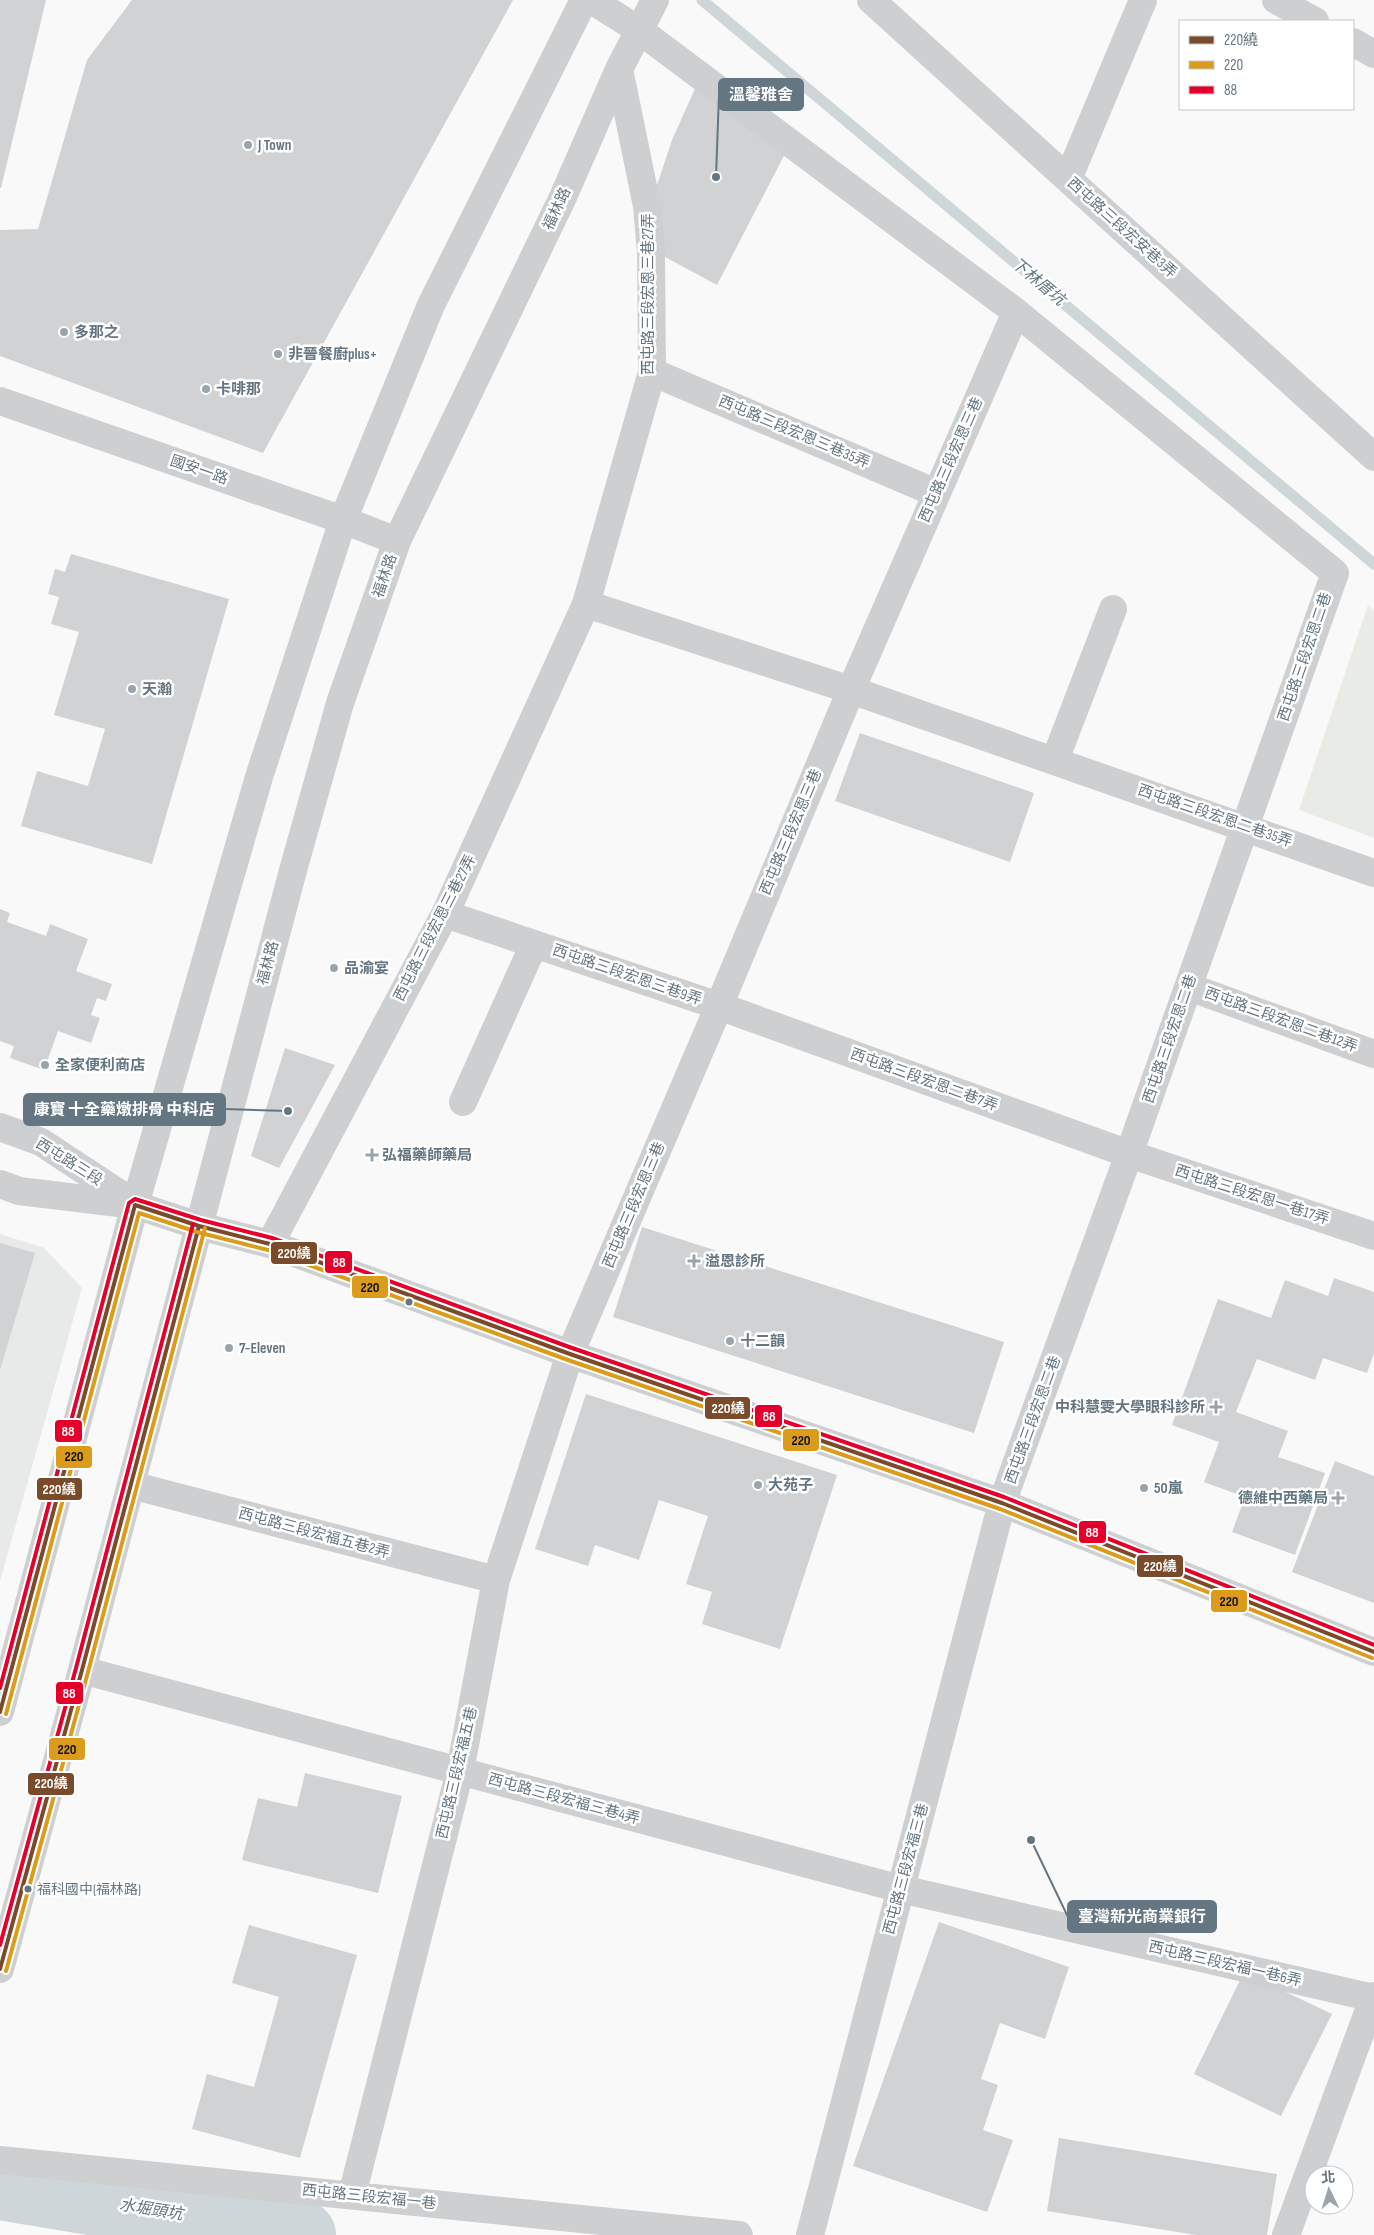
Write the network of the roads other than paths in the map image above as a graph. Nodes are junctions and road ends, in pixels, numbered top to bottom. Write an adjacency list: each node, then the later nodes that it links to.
1 (584, 0): 18 (street)
2 (591, 0): 8 (street)
3 (655, 0): 8 (street, 福林路)
4 (871, 0): 12 (street, 西屯路三段宏安巷3弄)
5 (1143, 0): 12 (street)
6 (1276, 0): 7 (street)
7 (1313, 20)
8 (639, 30): 11 (street, 福林路); 13 (street)
9 (1354, 43): 10 (street)
10 (1374, 54)
11 (619, 69): 14 (street, 西屯路三段宏恩三巷27弄); 19 (street, 福林路)
12 (1068, 179): 16 (street, 西屯路三段宏安巷3弄)
13 (1016, 312): 17 (street, 西屯路三段宏恩三巷); 24 (street, 西屯路三段宏恩二巷)
14 (652, 372): 17 (street, 西屯路三段宏恩三巷35弄); 20 (street, 西屯路三段宏恩三巷27弄)
15 (0, 401): 18 (street, 國安一路)
16 (1370, 446)
17 (936, 493): 22 (street, 西屯路三段宏恩三巷)
18 (343, 520): 19 (street, 國安一路); 35 (street)
19 (397, 541): 36 (street, 福林路)
20 (586, 604): 22 (street); 26 (street, 西屯路三段宏恩三巷27弄)
21 (1113, 609): 23 (street)
22 (851, 690): 23 (street, 西屯路三段宏恩二巷35弄); 29 (street, 西屯路三段宏恩三巷)
23 (1055, 760): 24 (street, 西屯路三段宏恩二巷35弄)
24 (1245, 826): 25 (street, 西屯路三段宏恩二巷35弄); 28 (street, 西屯路三段宏恩二巷)
25 (1374, 873)
26 (445, 914): 27 (street, 西屯路三段宏恩三巷9弄); 38 (street, 西屯路三段宏恩三巷27弄)
27 (534, 944): 29 (street, 西屯路三段宏恩三巷9弄); 31 (street, 西屯路三段宏恩三巷9弄)
28 (1189, 986): 30 (street, 西屯路三段宏恩二巷12弄); 33 (street, 西屯路三段宏恩二巷)
29 (719, 1006): 33 (street, 西屯路三段宏恩二巷7弄); 39 (street, 西屯路三段宏恩三巷)
30 (1374, 1054)
31 (463, 1102)
32 (0, 1127): 35 (street, 西屯路三段)
33 (1130, 1154): 37 (street, 西屯路三段宏恩一巷17弄); 41 (street, 西屯路三段宏恩二巷)
34 (0, 1184): 35 (street, 西屯路三段)
35 (135, 1205): 36 (street, 西屯路三段); 45 (street)
36 (198, 1226): 38 (street, 西屯路三段); 40 (street, 福林路)
37 (1374, 1236)
38 (270, 1244): 39 (street, 西屯路三段)
39 (570, 1354): 41 (street, 西屯路三段); 42 (street, 西屯路三段宏福五巷)
40 (131, 1485): 42 (street, 西屯路三段宏福五巷2弄); 44 (street, 福林路)
41 (1002, 1503): 43 (street, 西屯路三段); 47 (street, 西屯路三段宏福三巷)
42 (496, 1580): 46 (street, 西屯路三段宏福五巷)
43 (1374, 1652)
44 (82, 1670): 46 (street, 西屯路三段宏福三巷4弄); 48 (street, 福林路)
45 (0, 1712)
46 (460, 1771): 47 (street, 西屯路三段宏福三巷4弄); 51 (street, 西屯路三段宏福五巷)
47 (901, 1889): 49 (street, 西屯路三段宏福一巷6弄); 54 (street, 西屯路三段宏福三巷)
48 (0, 1969)
49 (1374, 1997): 55 (street)
50 (0, 2160): 51 (street, 西屯路三段宏福一巷)
51 (352, 2196): 52 (street, 西屯路三段宏福一巷)
52 (596, 2228): 53 (street, 西屯路三段宏福一巷)
53 (739, 2235)
54 (810, 2235)
55 (1286, 2235)

